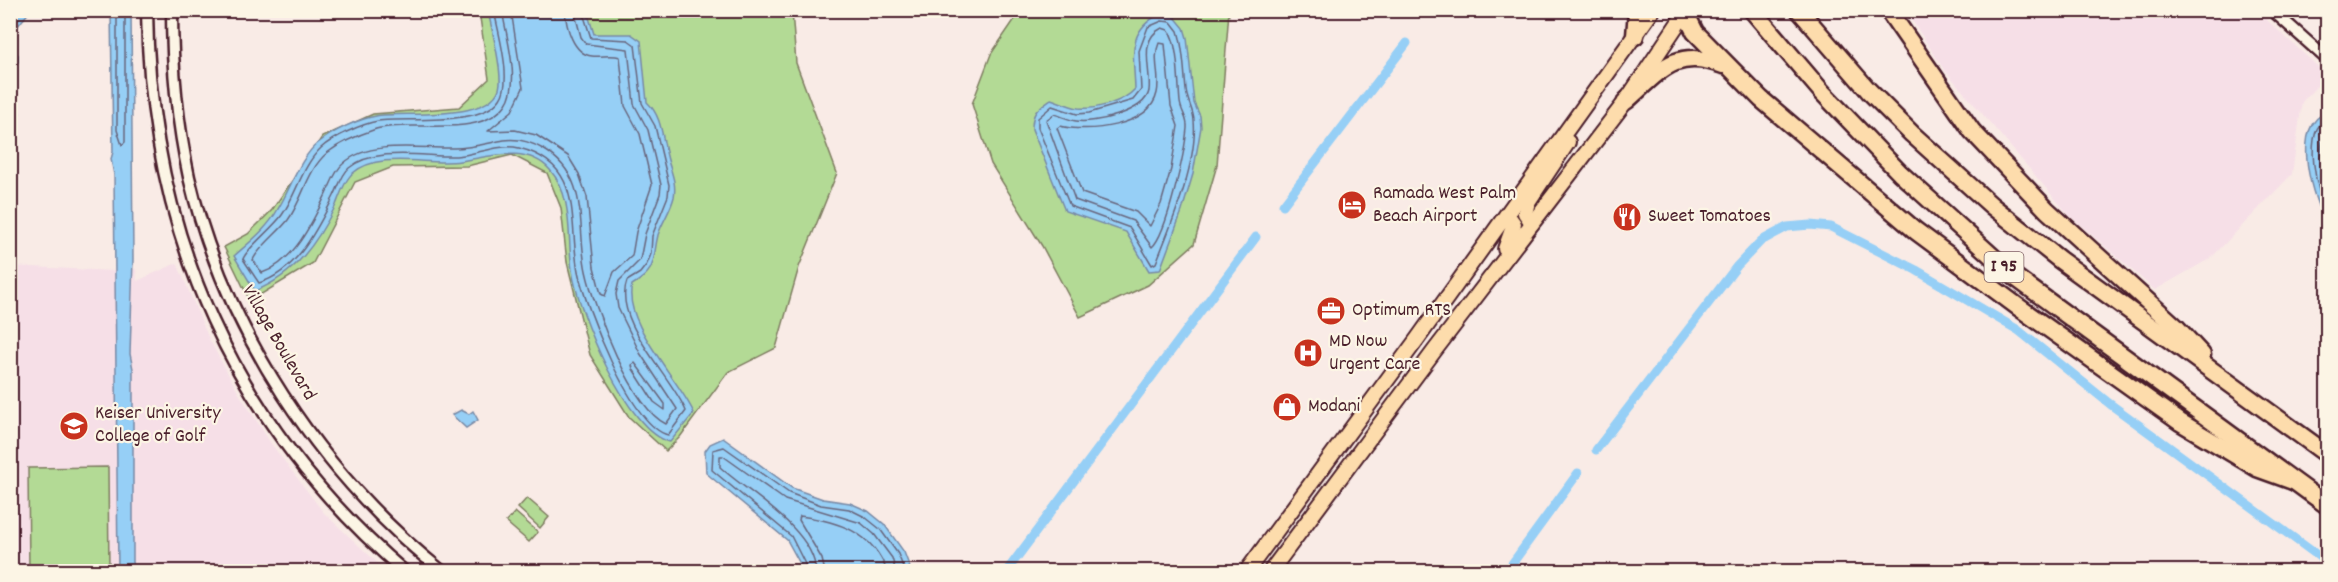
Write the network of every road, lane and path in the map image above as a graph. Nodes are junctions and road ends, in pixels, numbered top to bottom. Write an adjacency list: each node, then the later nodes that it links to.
1 (147, 10): 22 (street)
2 (172, 10): 23 (street, Village Boulevard)
3 (1637, 10): 10 (highway)
4 (1653, 10): 10 (main road)
5 (1752, 10): 20 (highway, I 95)
6 (1799, 10): 18 (highway, I 95)
7 (1888, 10): 18 (highway)
8 (2272, 10): 11 (street)
9 (1685, 12): 12 (highway); 13 (main road)
10 (1635, 36): 14 (main road)
11 (2328, 60)
12 (1727, 67): 13 (highway); 20 (highway)
13 (1626, 101): 16 (main road)
14 (1574, 120): 15 (main road); 16 (main road)
15 (1507, 214): 17 (main road); 24 (main road)
16 (1532, 223): 17 (main road)
17 (1501, 263): 25 (main road)
18 (2227, 382): 19 (highway, I 95)
19 (2328, 455)
20 (2294, 481): 21 (highway, I 95)
21 (2328, 506)
22 (405, 572)
23 (443, 572)
24 (1246, 572)
25 (1270, 572)

